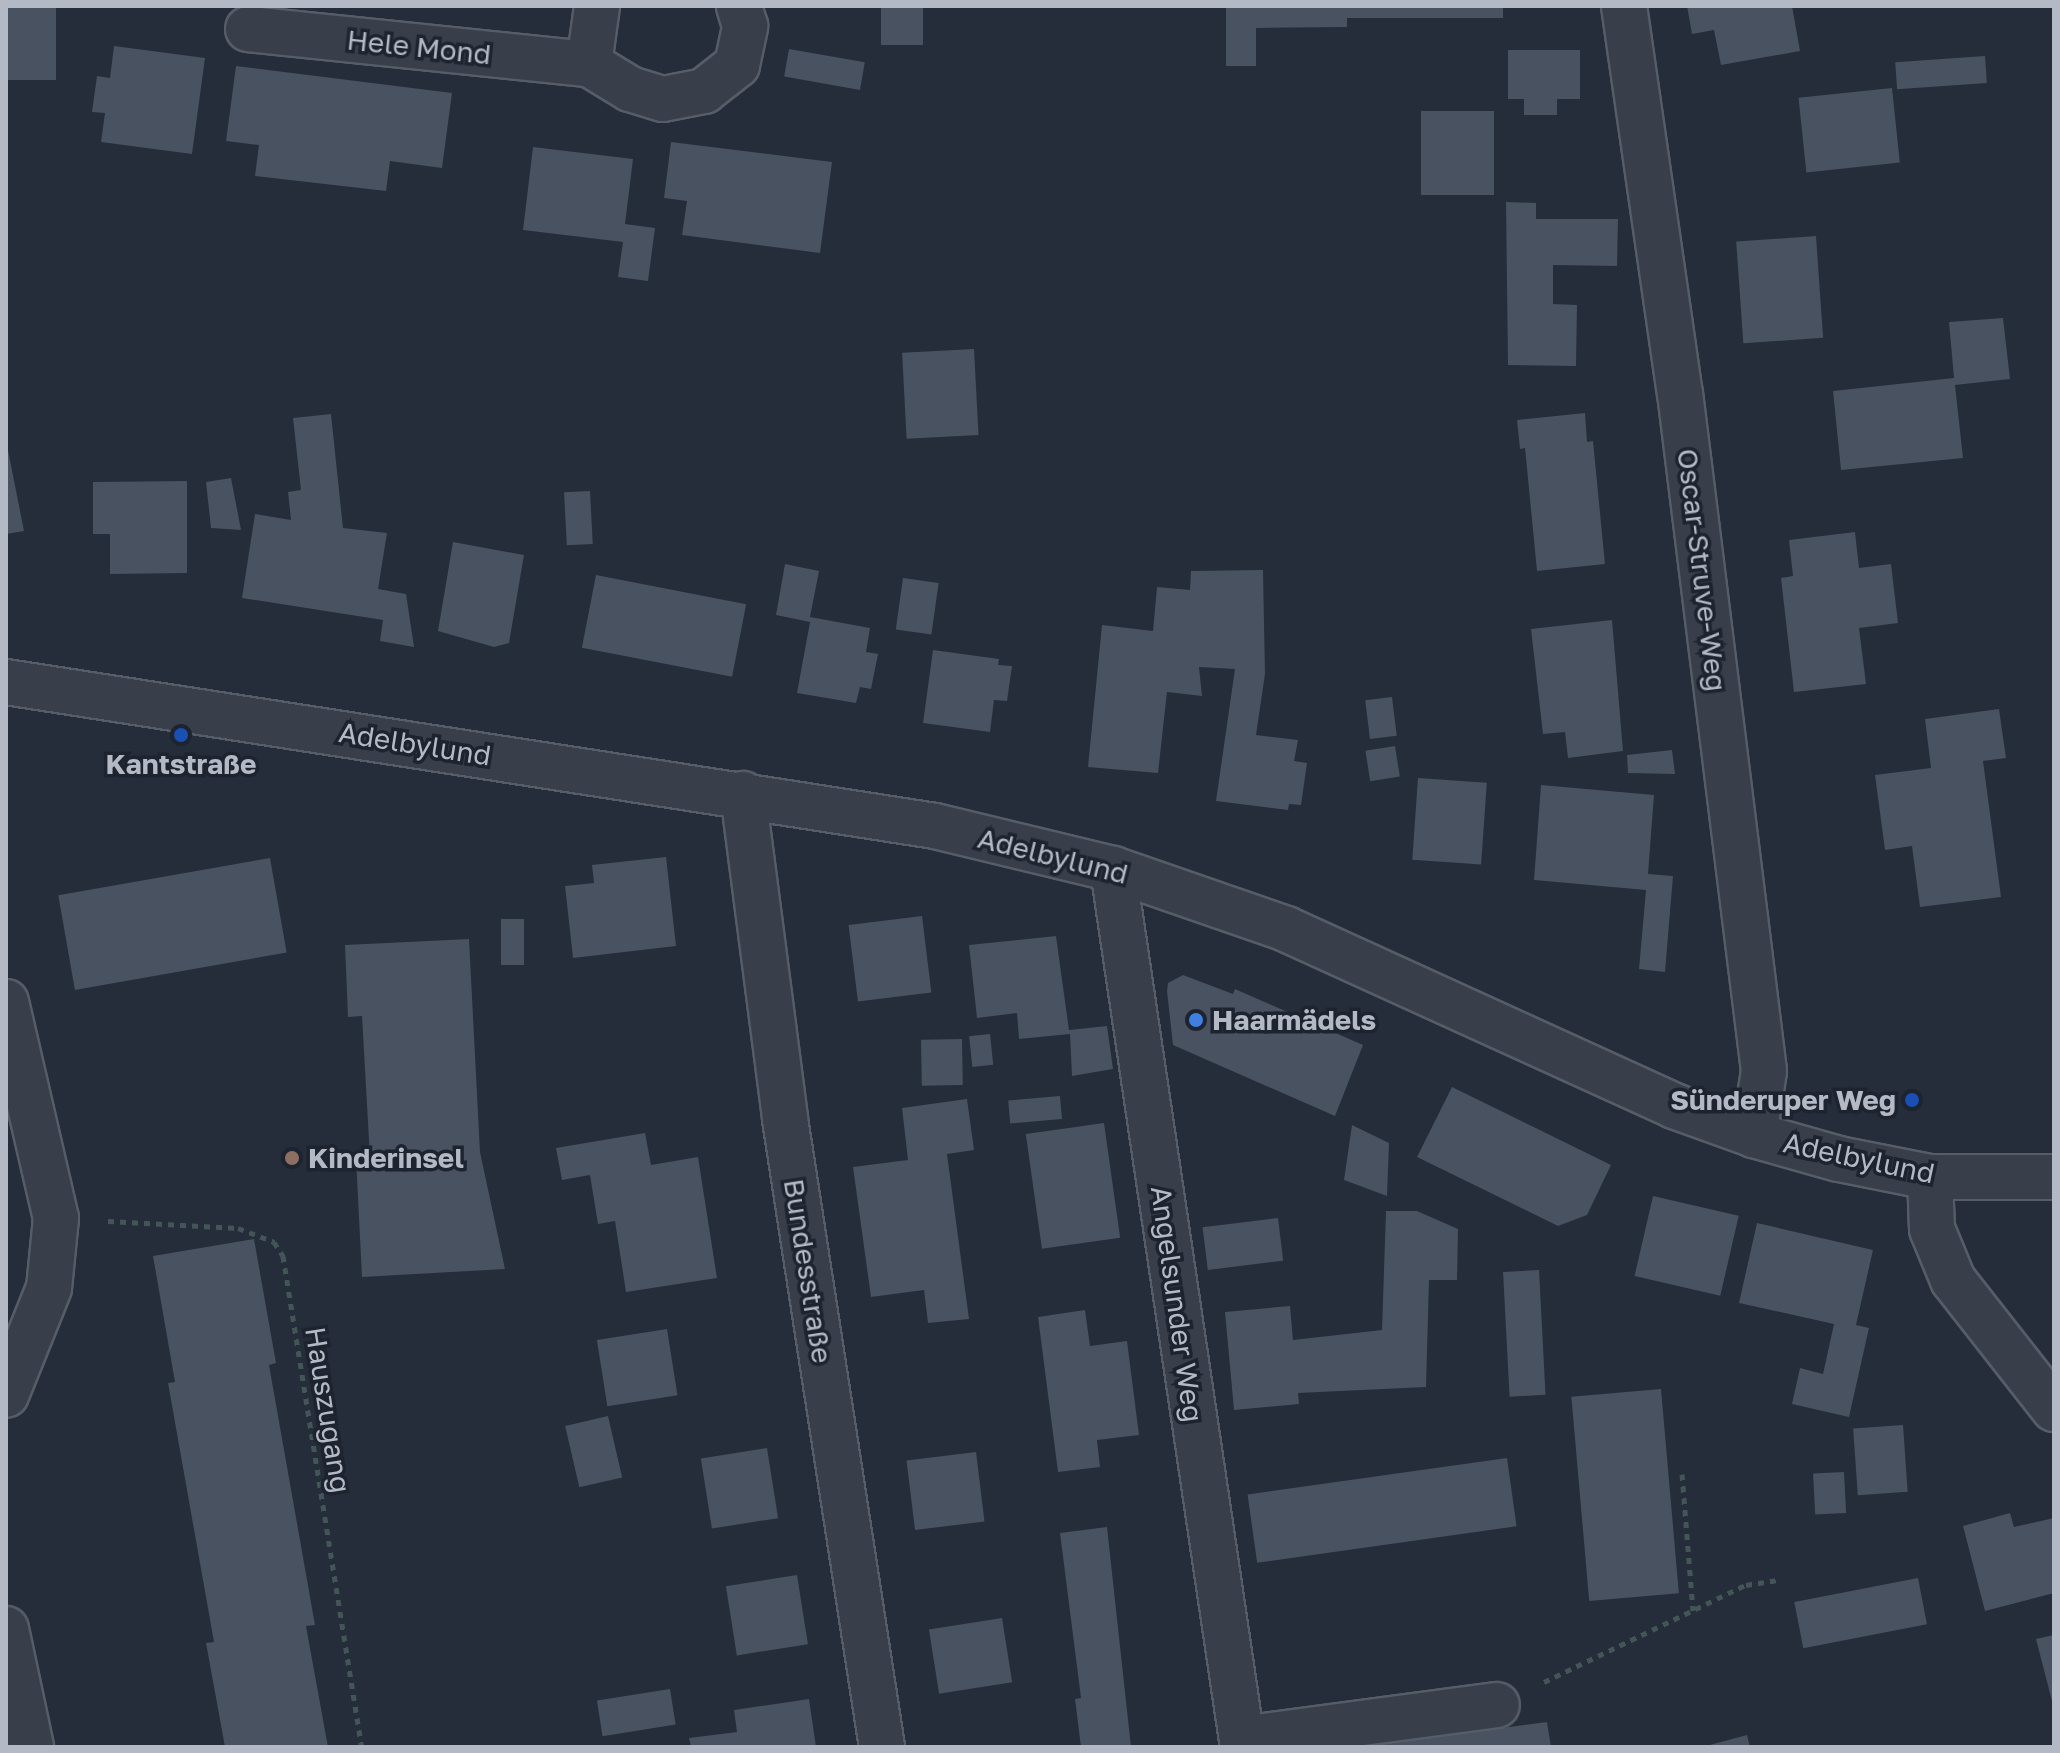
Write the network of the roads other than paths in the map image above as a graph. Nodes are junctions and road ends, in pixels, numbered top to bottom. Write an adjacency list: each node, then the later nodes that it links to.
1 (597, 6): 5 (street)
2 (739, 6): 5 (street, Hele Mond)
3 (1624, 6): 10 (street, Oscar-Struve-Weg)
4 (248, 29): 5 (street, Hele Mond)
5 (589, 64)
6 (6, 682): 7 (street, Adelbylund)
7 (743, 794): 8 (street, Adelbylund); 19 (street, Bundesstraße)
8 (1113, 869): 10 (street, Adelbylund); 17 (street, Angelsunder Weg)
9 (6, 1002): 13 (street)
10 (1754, 1135): 11 (street, Adelbylund)
11 (1930, 1177): 12 (street, Adelbylund); 14 (street)
12 (2054, 1177)
13 (6, 1395)
14 (2054, 1409)
15 (6, 1629): 18 (street)
16 (1497, 1705): 17 (street, Angelsunder Weg)
17 (1242, 1743)
18 (31, 1747)
19 (882, 1747)

